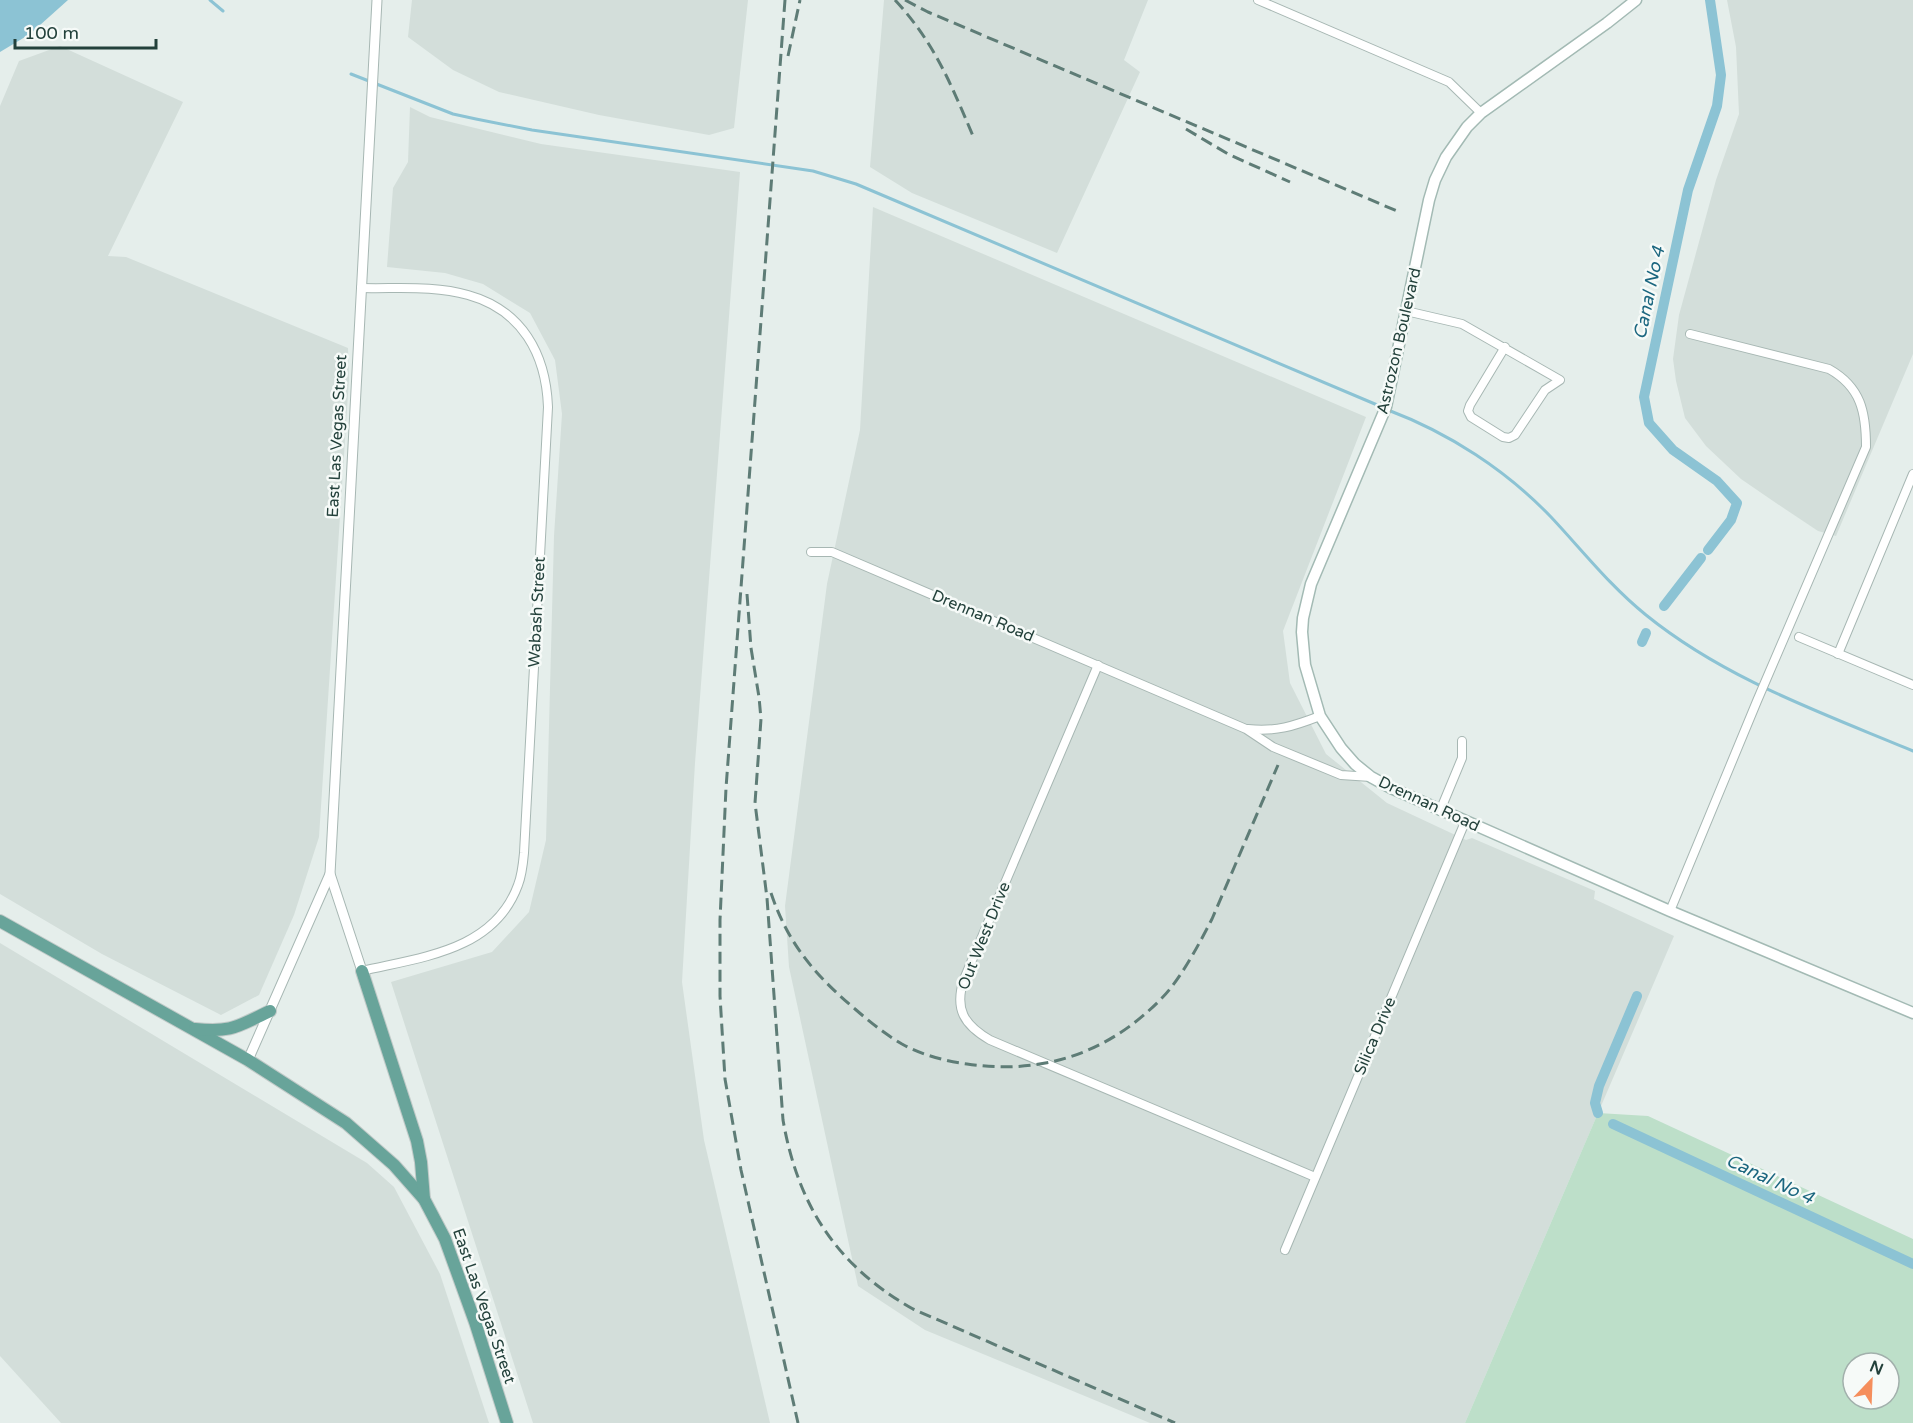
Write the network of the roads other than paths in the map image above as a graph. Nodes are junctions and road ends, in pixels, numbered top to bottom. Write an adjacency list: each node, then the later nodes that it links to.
1 (377, 0): 5 (street, East Las Vegas Street)
2 (1258, 0): 4 (street)
3 (1636, 0): 4 (main road, Astrozon Boulevard)
4 (1481, 113): 6 (main road, Astrozon Boulevard)
5 (361, 288): 21 (street, East Las Vegas Street); 24 (street, Wabash Street)
6 (1406, 311): 8 (street); 15 (main road, Astrozon Boulevard)
7 (1690, 334): 22 (street)
8 (1505, 347): 8 (street)
9 (1913, 474): 12 (street)
10 (811, 552): 13 (street, Drennan Road)
11 (1799, 637): 12 (street)
12 (1838, 654): 14 (street)
13 (1098, 665): 16 (street, Drennan Road); 29 (street, Out West Drive)
14 (1913, 685)
15 (1320, 716): 16 (street); 18 (main road, Astrozon Boulevard)
16 (1246, 729): 18 (street, Drennan Road)
17 (1462, 741): 19 (street)
18 (1371, 777): 19 (main road, Drennan Road)
19 (1440, 811): 20 (main road, Drennan Road)
20 (1465, 822): 22 (main road, Drennan Road); 29 (street, Silica Drive)
21 (330, 874): 24 (street, East Las Vegas Street); 25 (street, East Las Vegas Street)
22 (1670, 911): 26 (main road, Drennan Road)
23 (0, 921): 27 (main road)
24 (362, 971): 30 (main road)
25 (270, 1011): 27 (main road); 28 (street, East Las Vegas Street)
26 (1913, 1013)
27 (190, 1029): 28 (main road)
28 (248, 1060): 30 (main road, East Las Vegas Street)
29 (1315, 1176): 31 (street, Silica Drive)
30 (424, 1199): 32 (main road, East Las Vegas Street)
31 (1285, 1251)
32 (507, 1423)

